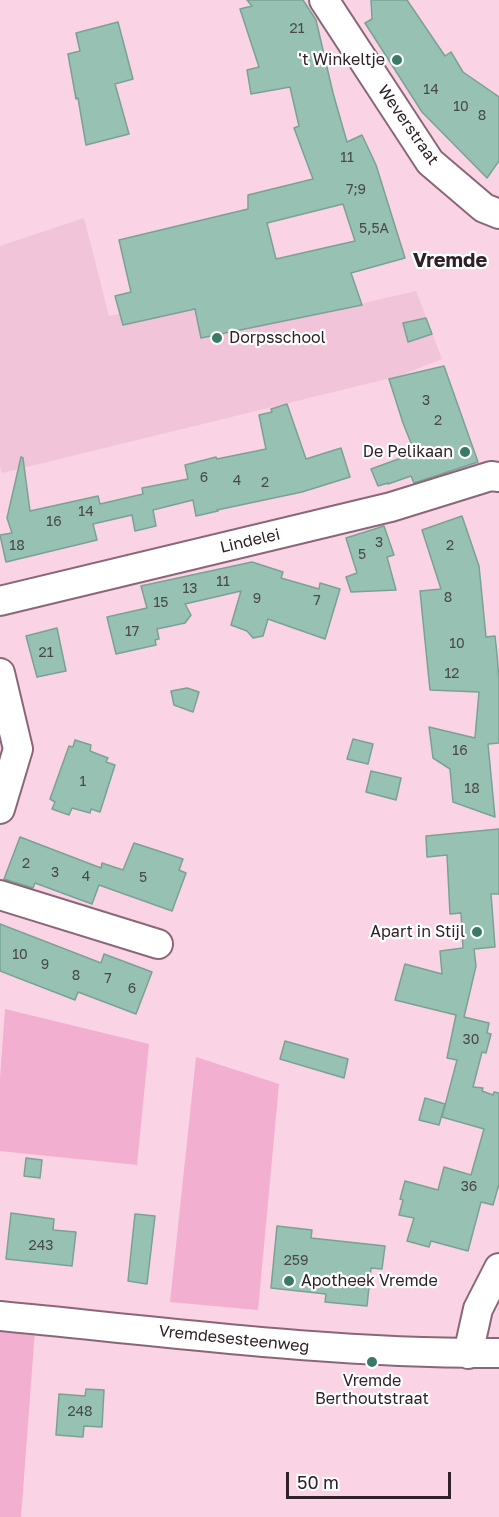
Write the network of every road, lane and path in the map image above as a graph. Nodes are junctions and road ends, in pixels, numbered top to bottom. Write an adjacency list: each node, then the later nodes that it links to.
1 (324, 0): 2 (street, Weverstraat)
2 (491, 211)
3 (499, 477): 4 (street, Lindelei)
4 (0, 601)
5 (0, 673): 6 (street)
6 (0, 809)
7 (0, 895): 8 (street)
8 (158, 944)
9 (499, 1268): 12 (street)
10 (0, 1316): 12 (street, Vremdesesteenweg)
11 (499, 1353): 12 (street, Vremdesesteenweg)
12 (468, 1354)

